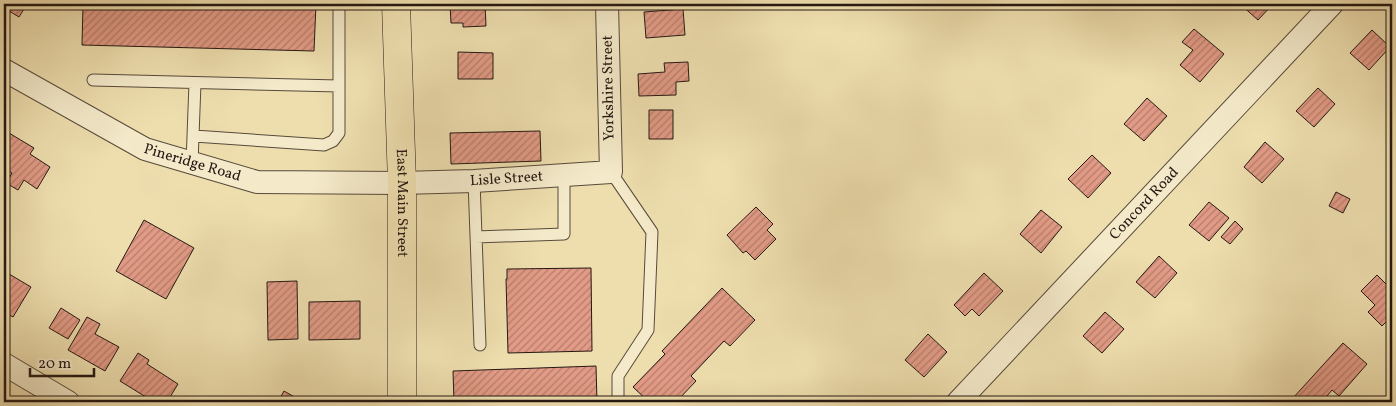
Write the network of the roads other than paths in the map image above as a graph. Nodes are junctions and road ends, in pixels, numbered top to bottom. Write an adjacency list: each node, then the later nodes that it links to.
1 (339, 4): 8 (lane)
2 (396, 4): 14 (highway, East Main Street)
3 (607, 4): 11 (street, Yorkshire Street)
4 (1332, 4): 21 (street, Concord Road)
5 (4, 70): 10 (street, Pineridge Road)
6 (93, 80): 7 (lane)
7 (195, 83): 8 (lane); 9 (lane)
8 (339, 86): 9 (lane)
9 (194, 136): 10 (lane)
10 (192, 163): 14 (street, Pineridge Road)
11 (611, 172): 12 (street, Lisle Street); 20 (lane)
12 (564, 175): 13 (street, Lisle Street); 15 (lane)
13 (474, 181): 14 (street, Lisle Street); 15 (lane)
14 (402, 183): 19 (highway, East Main Street)
15 (476, 237): 16 (lane)
16 (480, 345)
17 (4, 364): 18 (street)
18 (68, 402)
19 (402, 402)
20 (618, 402)
21 (958, 402)

